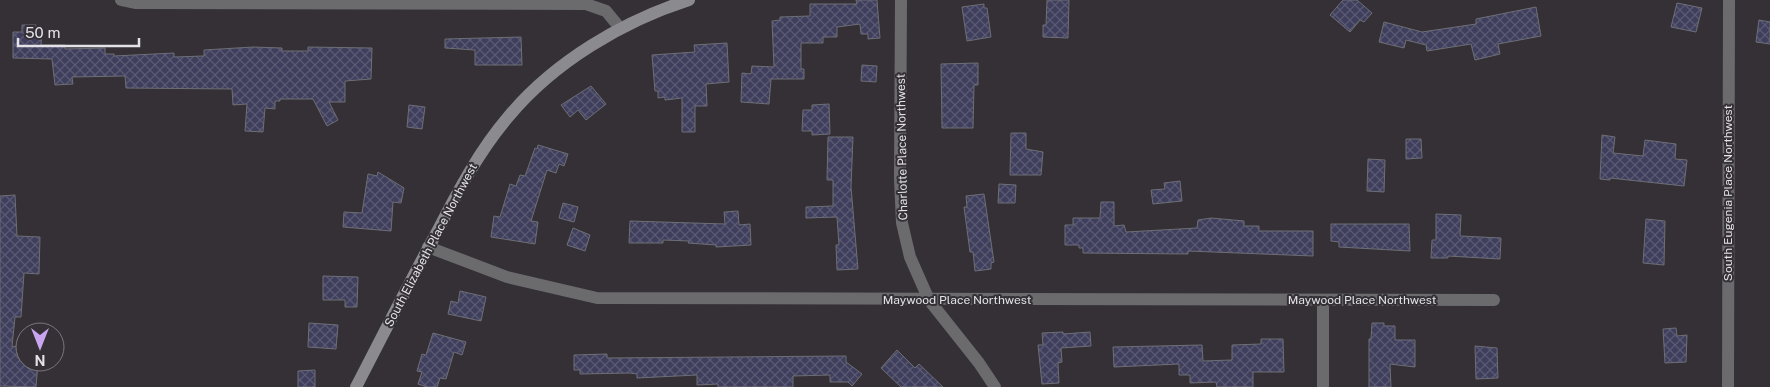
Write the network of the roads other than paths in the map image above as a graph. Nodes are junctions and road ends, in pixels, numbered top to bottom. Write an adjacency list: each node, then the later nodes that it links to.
1 (120, 0): 5 (street)
2 (689, 0): 7 (street, South Elizabeth Place Northwest)
3 (902, 0): 10 (street, Charlotte Place Northwest)
4 (1729, 0): 16 (street, South Eugenia Place Northwest)
5 (135, 2): 6 (street)
6 (400, 2): 8 (street)
7 (660, 4): 8 (street, South Elizabeth Place Northwest)
8 (620, 28): 9 (street, South Elizabeth Place Northwest)
9 (428, 247): 10 (street, Maywood Place Northwest); 13 (street, South Elizabeth Place Northwest)
10 (929, 300): 11 (street, Maywood Place Northwest); 14 (street, Charlotte Place Northwest)
11 (1323, 300): 12 (street, Maywood Place Northwest); 15 (street)
12 (1494, 300)
13 (356, 387)
14 (994, 387)
15 (1323, 387)
16 (1728, 387)

